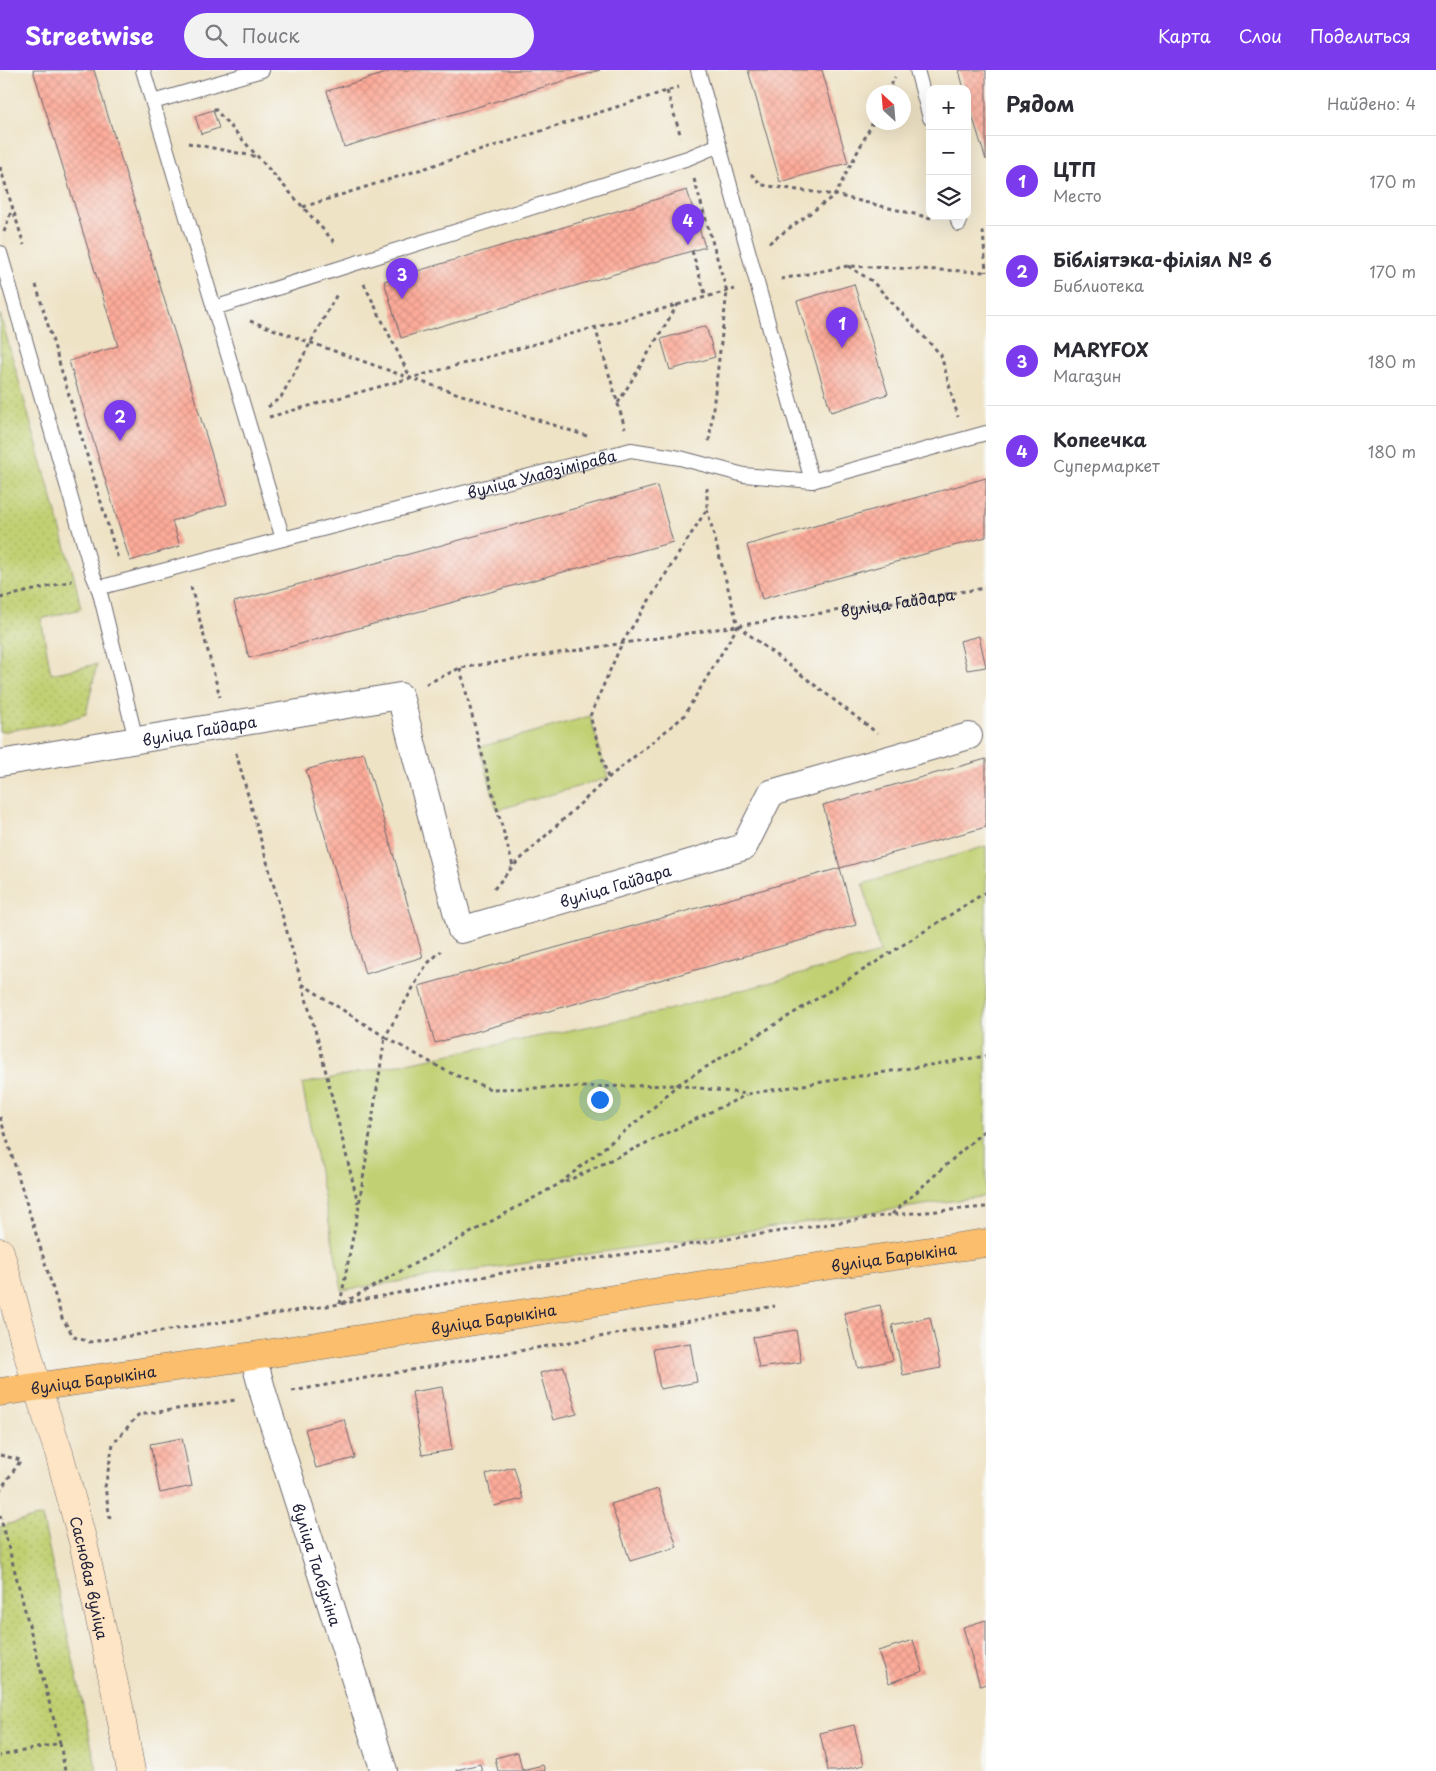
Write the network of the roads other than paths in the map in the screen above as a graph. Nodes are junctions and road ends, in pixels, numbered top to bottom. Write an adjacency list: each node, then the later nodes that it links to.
1 (143, 70): 5 (lane)
2 (262, 70): 5 (lane)
3 (916, 70): 6 (lane)
4 (699, 75): 7 (lane)
5 (153, 102): 9 (lane)
6 (926, 104)
7 (719, 145): 9 (lane); 11 (lane)
8 (0, 253): 13 (lane)
9 (214, 308): 12 (lane)
10 (986, 433): 11 (lane, вуліца Уладзімірава)
11 (812, 480): 12 (lane, вуліца Уладзімірава)
12 (283, 539): 13 (lane, вуліца Уладзімірава)
13 (98, 588): 15 (lane)
14 (969, 736): 15 (street, вуліца Гайдара)
15 (136, 740): 16 (street, вуліца Гайдара)
16 (0, 763)
17 (986, 1244): 19 (main road, вуліца Барыкіна)
18 (0, 1252): 20 (main road)
19 (254, 1356): 20 (main road, вуліца Барыкіна); 23 (street, вуліца Талбухіна)
20 (37, 1386): 21 (main road, вуліца Барыкіна); 22 (main road, Сасновая вуліца)
21 (0, 1392)
22 (131, 1771)
23 (384, 1771)

